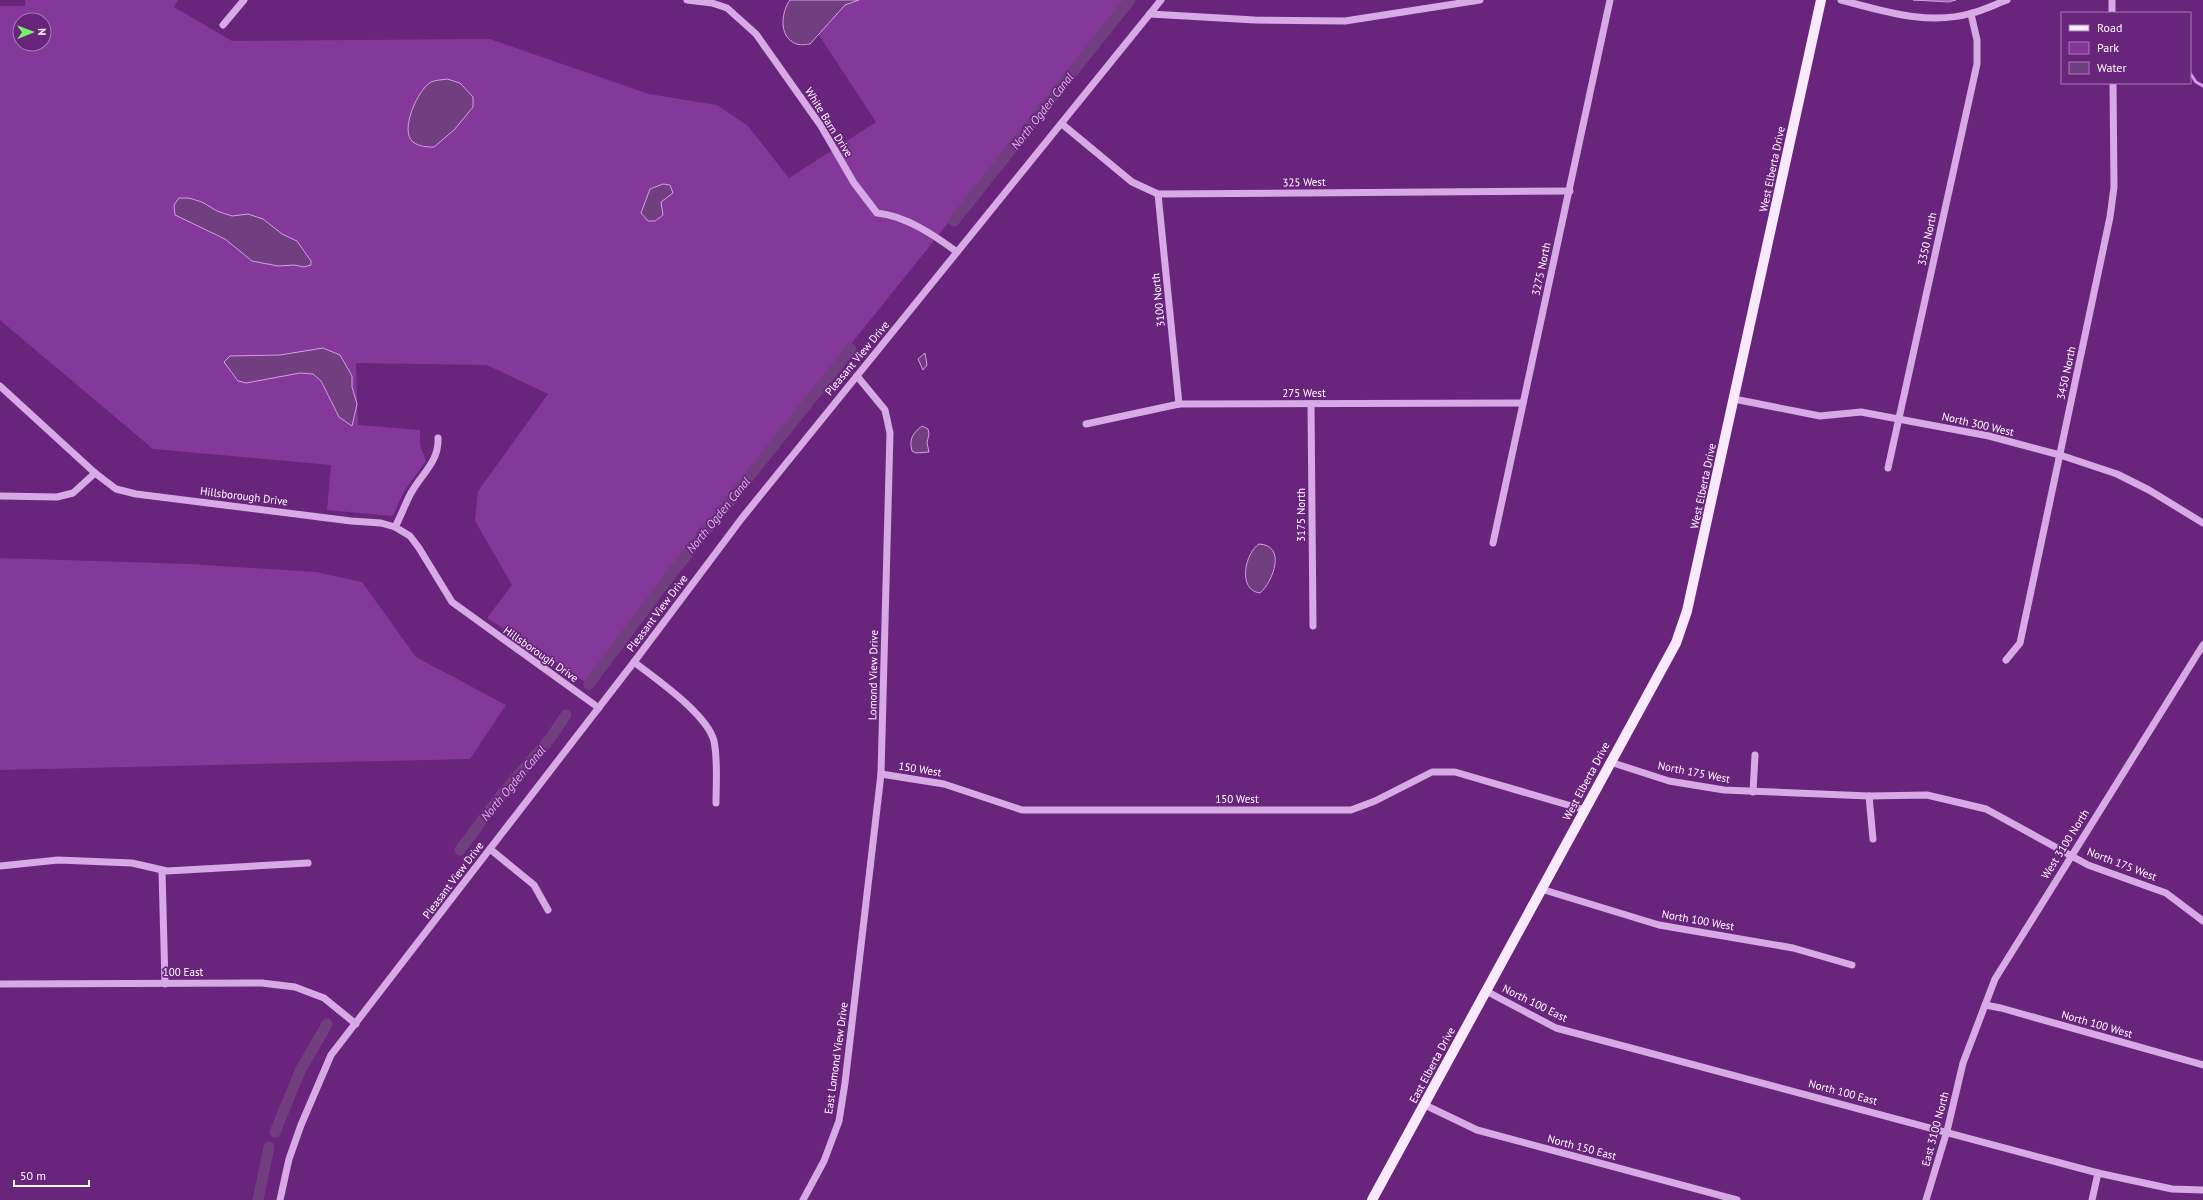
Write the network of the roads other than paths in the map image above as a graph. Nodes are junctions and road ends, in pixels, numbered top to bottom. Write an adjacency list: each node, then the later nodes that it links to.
1 (244, 0): 13 (street)
2 (687, 0): 18 (street, White Barn Drive)
3 (1161, 0): 11 (street, Pleasant View Drive)
4 (1480, 0): 11 (street)
5 (1610, 0): 16 (street, 3275 North)
6 (1821, 0): 21 (main road, West Elberta Drive)
7 (1841, 0): 12 (street)
8 (2007, 0): 12 (street)
9 (2112, 0): 10 (street)
10 (2112, 12)
11 (1150, 14): 15 (street, Pleasant View Drive)
12 (1971, 14): 25 (street, 3350 North)
13 (223, 25)
14 (2113, 84): 28 (street, 3450 North)
15 (1062, 124): 17 (street, 325 West); 18 (street, Pleasant View Drive)
16 (1570, 191): 17 (street, 325 West); 22 (street, 3275 North)
17 (1158, 194): 23 (street, 3100 North)
18 (957, 252): 19 (street, Pleasant View Drive)
19 (856, 376): 38 (street, Pleasant View Drive); 42 (street, Lomond View Drive)
20 (0, 386): 30 (street, Hillsborough Drive)
21 (1734, 400): 25 (street, North 300 West); 41 (main road, West Elberta Drive)
22 (1523, 403): 24 (street, 275 West); 34 (street, 3275 North)
23 (1179, 404): 24 (street, 275 West); 26 (street, 275 West)
24 (1311, 404): 35 (street, 3175 North)
25 (1899, 418): 28 (street, North 300 West); 29 (street, 3350 North)
26 (1086, 424)
27 (438, 438): 33 (street)
28 (2060, 455): 32 (street, North 300 West); 37 (street, 3450 North)
29 (1888, 468)
30 (95, 473): 31 (street); 33 (street, Hillsborough Drive)
31 (0, 496)
32 (2203, 523)
33 (395, 527): 39 (street, Hillsborough Drive)
34 (1493, 543)
35 (1313, 626)
36 (2203, 645): 49 (street, West 3100 North)
37 (2006, 660)
38 (634, 662): 39 (street, Pleasant View Drive); 45 (street)
39 (599, 708): 48 (street, Pleasant View Drive)
40 (1755, 755): 43 (street)
41 (1610, 762): 43 (street, North 175 West); 46 (main road, West Elberta Drive)
42 (881, 774): 46 (street, 150 West); 60 (street, Lomond View Drive)
43 (1753, 792): 44 (street, North 175 West)
44 (1869, 796): 47 (street); 49 (street, North 175 West)
45 (716, 803)
46 (1585, 810): 53 (main road, West Elberta Drive)
47 (1873, 839)
48 (490, 849): 54 (street); 63 (street, Pleasant View Drive)
49 (2070, 856): 55 (street, North 175 West); 62 (street, West 3100 North)
50 (308, 863): 52 (street)
51 (0, 866): 52 (street)
52 (162, 871): 59 (street)
53 (1541, 889): 56 (main road, West Elberta Drive); 57 (street, North 100 West)
54 (548, 910)
55 (2203, 922)
56 (1513, 942): 61 (main road, East Elberta Drive)
57 (1852, 965)
58 (0, 984): 59 (street, 100 East)
59 (166, 984): 63 (street, 100 East)
60 (856, 984): 71 (street, East Lomond View Drive)
61 (1486, 991): 66 (main road, East Elberta Drive); 67 (street, North 100 East)
62 (1984, 1005): 64 (street, West 3100 North); 65 (street, North 100 West)
63 (356, 1024): 70 (street, Pleasant View Drive)
64 (1963, 1063): 67 (street, East 3100 North)
65 (2203, 1066)
66 (1425, 1105): 72 (main road, East Elberta Drive); 73 (street, North 150 East)
67 (1947, 1131): 68 (street, North 100 East); 74 (street, East 3100 North)
68 (2098, 1173): 69 (street, North 100 East); 75 (street)
69 (2203, 1190)
70 (280, 1200)
71 (803, 1200)
72 (1372, 1200)
73 (1737, 1200)
74 (1926, 1200)
75 (2092, 1200)

